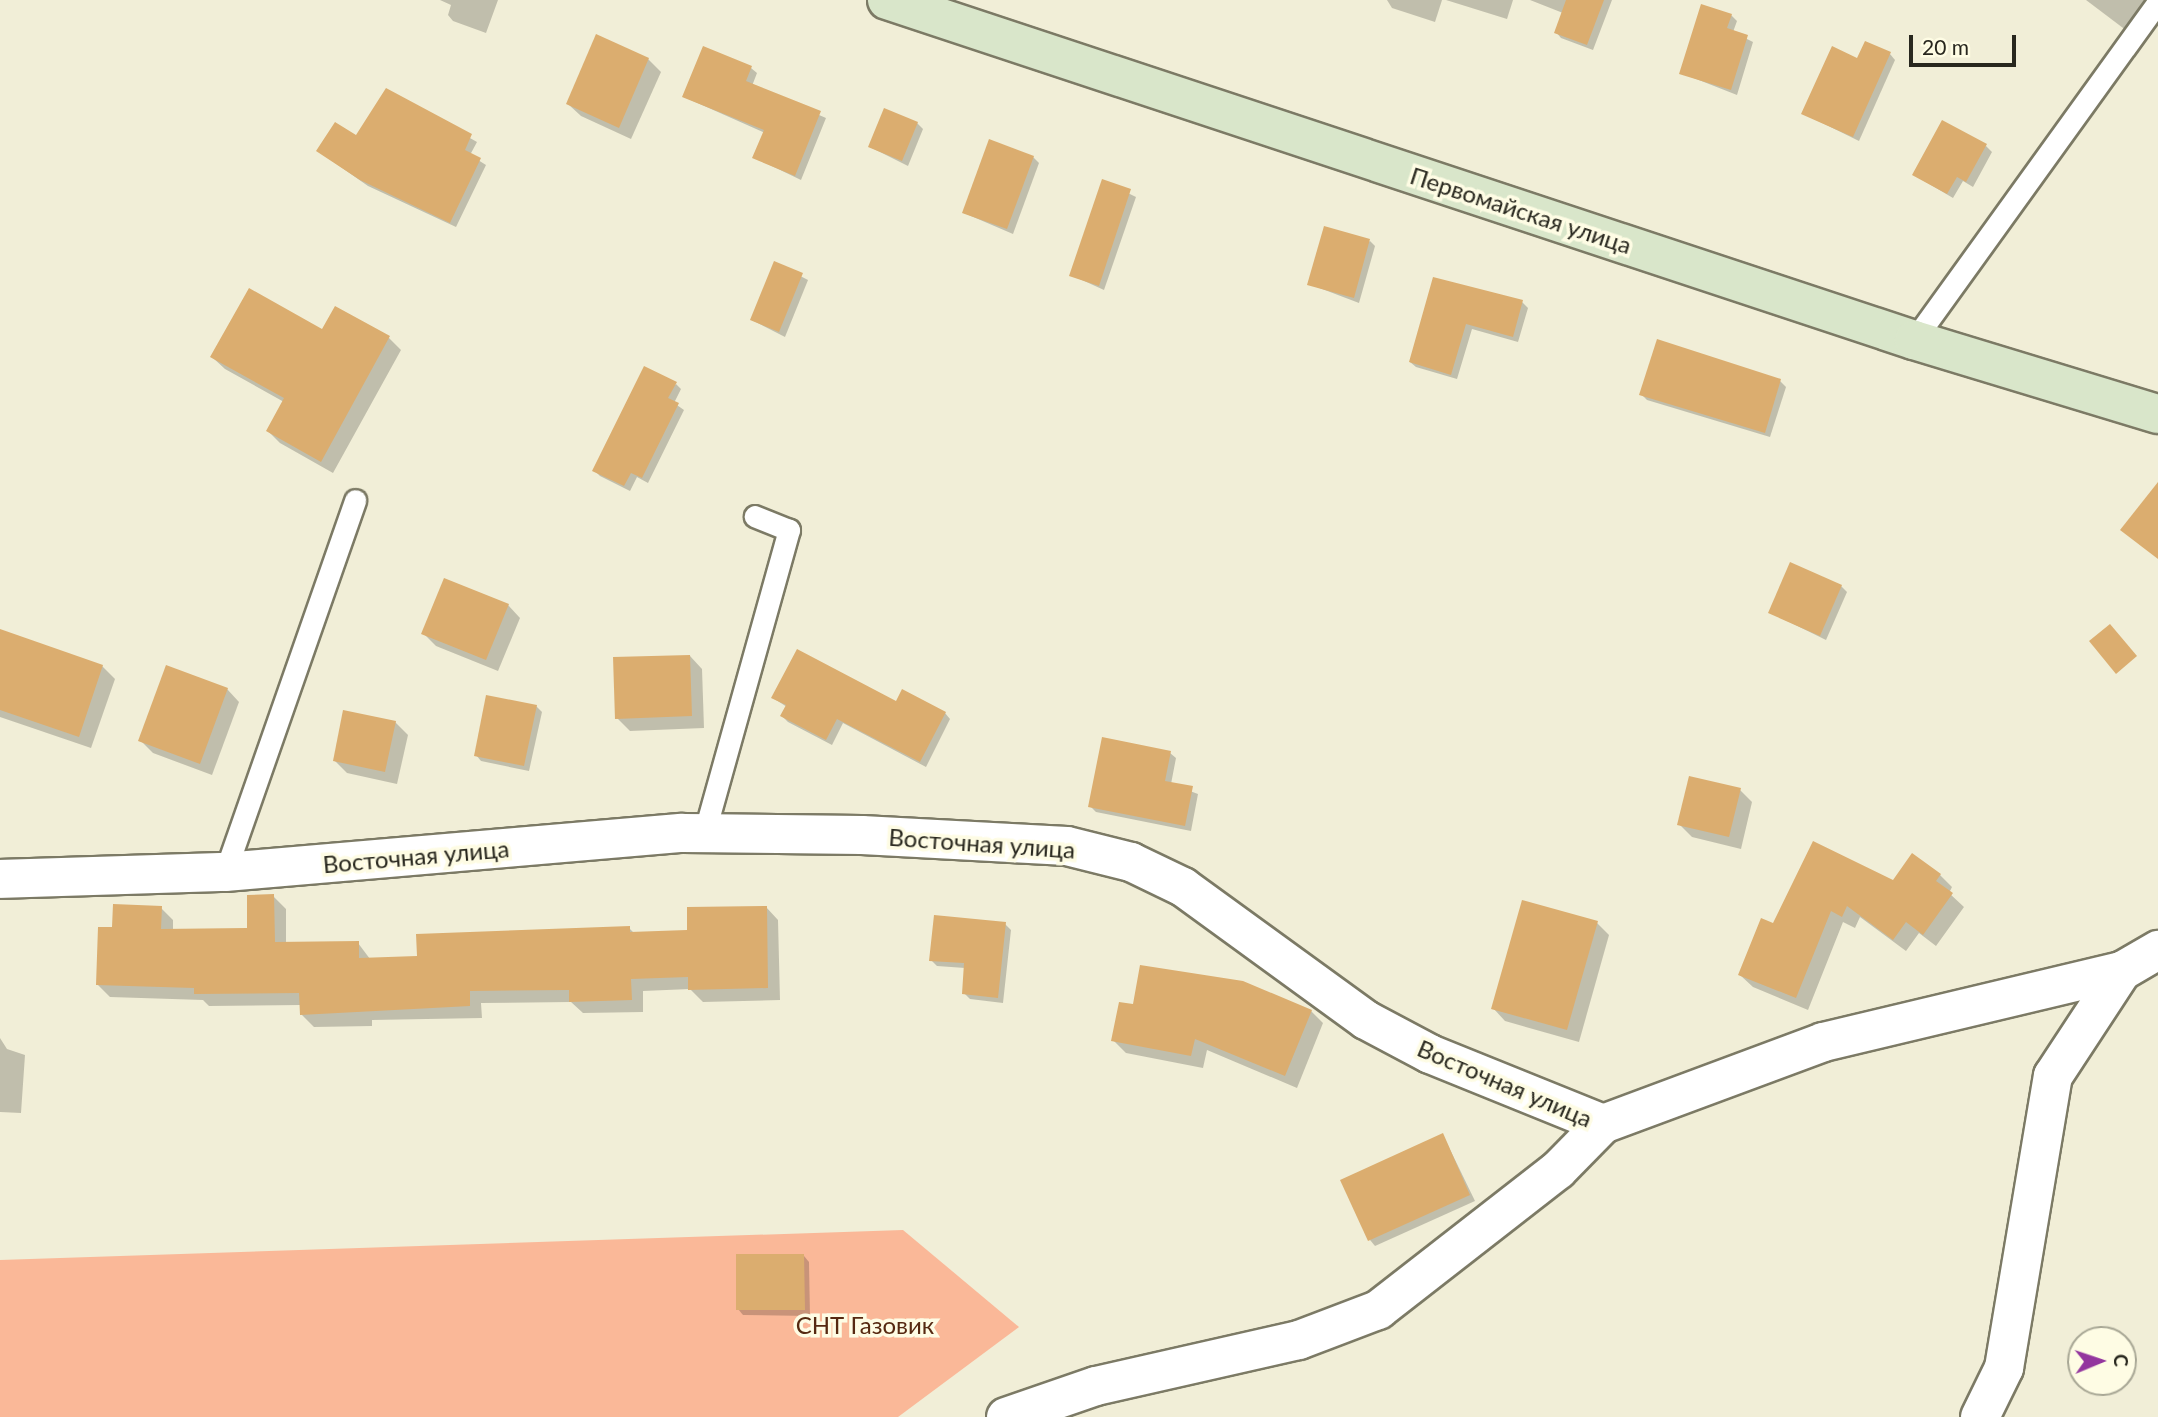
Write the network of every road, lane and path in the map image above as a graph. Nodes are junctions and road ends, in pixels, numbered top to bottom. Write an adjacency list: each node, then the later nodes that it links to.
1 (887, 0): 3 (main road, Первомайская улица)
2 (2158, 2): 3 (lane)
3 (1914, 340): 4 (main road, Первомайская улица)
4 (2158, 414)
5 (355, 500): 8 (lane)
6 (755, 516): 7 (lane)
7 (704, 834): 8 (street, Восточная улица); 12 (street, Восточная улица)
8 (225, 872): 9 (street, Восточная улица)
9 (0, 878)
10 (2158, 950): 11 (street)
11 (2122, 971): 12 (street, Восточная улица); 14 (street)
12 (1603, 1124): 13 (street)
13 (1006, 1417)
14 (1980, 1417)

